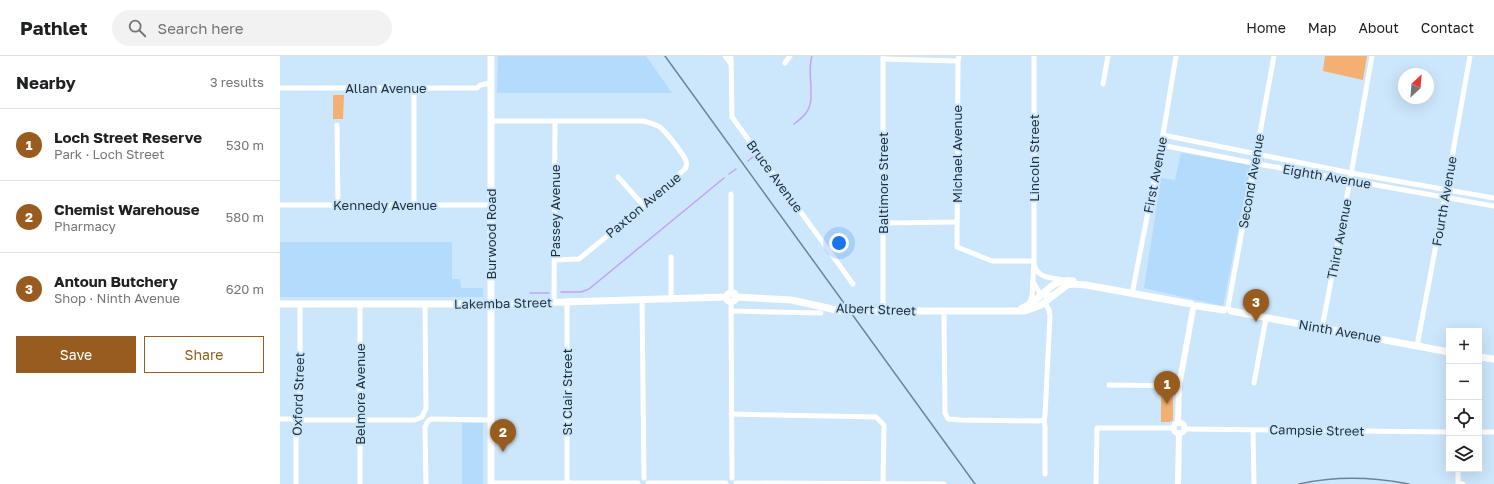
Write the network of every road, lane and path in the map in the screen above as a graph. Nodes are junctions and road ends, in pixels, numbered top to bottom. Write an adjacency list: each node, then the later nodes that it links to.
1 (491, 56): 15 (main road, Burwood Road)
2 (725, 56): 14 (street)
3 (731, 56): 14 (street, Bruce Avenue)
4 (790, 56): 13 (street)
5 (1034, 56): 43 (street, Lincoln Street)
6 (1108, 56): 16 (street)
7 (1176, 56): 22 (street, First Avenue)
8 (1274, 56): 24 (street, Second Avenue)
9 (1372, 56): 26 (street, Third Avenue)
10 (1470, 56): 29 (street, Fourth Avenue)
11 (883, 58): 12 (street, Michael Avenue); 40 (street, Baltimore Street)
12 (958, 58): 39 (street, Michael Avenue)
13 (785, 63)
14 (731, 64): 46 (street, Bruce Avenue)
15 (491, 83): 18 (street, Allan Avenue); 19 (main road, Burwood Road)
16 (1103, 84)
17 (280, 88): 18 (street, Allan Avenue)
18 (414, 88): 35 (street)
19 (491, 120): 20 (street, Paxton Avenue); 36 (main road, Burwood Road)
20 (555, 121): 37 (street, Paxton Avenue); 42 (street, Passey Avenue)
21 (337, 125): 34 (street)
22 (1163, 135): 23 (street, First Avenue); 24 (street, Eighth Avenue)
23 (1161, 145): 25 (street, Eighth Avenue); 49 (street, First Avenue)
24 (1256, 153): 25 (street, Second Avenue); 26 (street, Eighth Avenue)
25 (1254, 163): 28 (street, Eighth Avenue); 64 (street, Second Avenue)
26 (1352, 173): 28 (street, Third Avenue); 29 (street, Eighth Avenue)
27 (618, 177): 37 (street)
28 (1350, 180): 31 (street, Eighth Avenue); 71 (street, Third Avenue)
29 (1447, 190): 31 (street, Fourth Avenue); 32 (street, Eighth Avenue)
30 (731, 194): 51 (street)
31 (1445, 197): 38 (street, Eighth Avenue); 72 (street, Fourth Avenue)
32 (1494, 198)
33 (280, 205): 34 (street, Kennedy Avenue)
34 (338, 205): 35 (street, Kennedy Avenue)
35 (414, 205): 36 (street, Kennedy Avenue)
36 (491, 205): 61 (main road, Burwood Road)
37 (644, 206): 42 (street, Paxton Avenue)
38 (1494, 206)
39 (957, 222): 40 (street); 43 (street, Michael Avenue)
40 (882, 223): 66 (street, Baltimore Street)
41 (671, 257): 52 (street)
42 (554, 260): 55 (street, Passey Avenue)
43 (1034, 261): 44 (street, Lincoln Street); 45 (street)
44 (1033, 280): 50 (street); 63 (street, Lincoln Street)
45 (1070, 281): 47 (main road); 50 (main road)
46 (853, 284)
47 (1086, 285): 48 (main road, Albert Street); 49 (main road, Ninth Avenue)
48 (1060, 290): 50 (street); 56 (main road, Albert Street)
49 (1132, 294): 62 (main road, Ninth Avenue)
50 (1041, 295): 63 (main road)
51 (731, 297): 52 (main road, Lakemba Street); 65 (street); 66 (main road, Albert Street)
52 (671, 298): 53 (main road, Lakemba Street)
53 (642, 299): 54 (main road, Lakemba Street); 95 (street)
54 (567, 301): 55 (main road, Lakemba Street); 98 (street, St Clair Street)
55 (554, 302): 61 (main road, Lakemba Street)
56 (1044, 303): 68 (main road, Albert Street); 83 (street)
57 (280, 304): 58 (main road, Lakemba Street)
58 (300, 304): 59 (main road, Lakemba Street); 84 (street, Oxford Street)
59 (360, 304): 60 (main road, Lakemba Street); 81 (street, Belmore Avenue)
60 (425, 304): 61 (main road, Lakemba Street); 81 (street)
61 (491, 304): 82 (main road, Burwood Road)
62 (1194, 306): 64 (main road, Ninth Avenue); 78 (street)
63 (1024, 308): 68 (main road, Albert Street)
64 (1228, 309): 70 (main road, Ninth Avenue)
65 (731, 310): 69 (street, Albert Street); 79 (street)
66 (883, 310): 67 (main road, Albert Street)
67 (944, 311): 68 (main road, Albert Street); 83 (street)
68 (992, 311)
69 (821, 312)
70 (1266, 318): 71 (main road, Ninth Avenue); 76 (street)
71 (1322, 328): 72 (main road, Ninth Avenue)
72 (1417, 346): 73 (main road, Ninth Avenue)
73 (1446, 351)
74 (1482, 357): 75 (main road)
75 (1494, 359)
76 (1254, 383)
77 (1109, 385): 78 (street)
78 (1179, 386): 85 (street)
79 (731, 414): 96 (street); 107 (street)
80 (280, 420): 84 (street)
81 (360, 420): 84 (street); 103 (street, Belmore Avenue)
82 (490, 420): 97 (main road, Burwood Road); 104 (street)
83 (1044, 420): 94 (street)
84 (298, 421): 102 (street, Oxford Street)
85 (1178, 423): 86 (street); 87 (street)
86 (1173, 428): 92 (street); 109 (street)
87 (1184, 429): 88 (street, Campsie Street); 92 (street)
88 (1254, 430): 89 (street, Campsie Street); 111 (street)
89 (1446, 432)
90 (1482, 432): 91 (street)
91 (1494, 432)
92 (1179, 434): 110 (street)
93 (1459, 472): 101 (street)
94 (1045, 474)
95 (644, 478): 99 (street); 105 (street)
96 (732, 478): 100 (street); 106 (street)
97 (491, 483): 98 (street)
98 (567, 483): 99 (street)
99 (638, 483)
100 (726, 483): 105 (street)
101 (1461, 483)
102 (296, 484)
103 (360, 484)
104 (426, 484)
105 (648, 484)
106 (736, 484): 107 (street)
107 (883, 484): 108 (street)
108 (944, 484)
109 (1096, 484)
110 (1178, 484)
111 (1254, 484)

